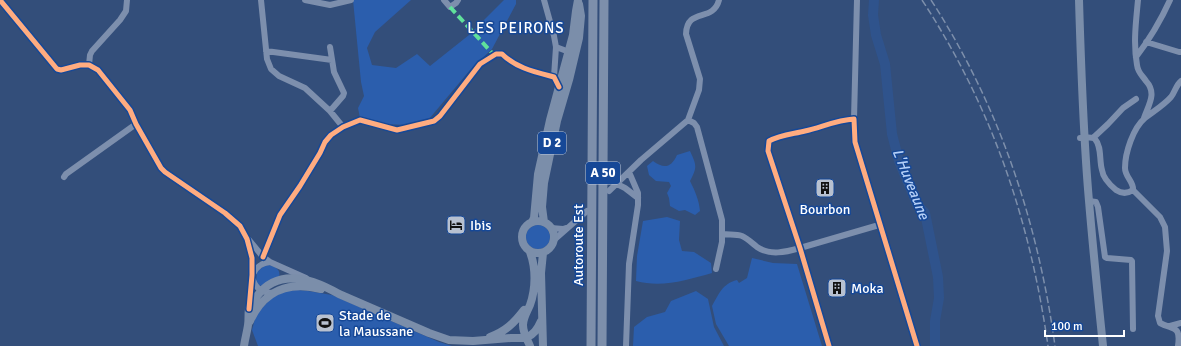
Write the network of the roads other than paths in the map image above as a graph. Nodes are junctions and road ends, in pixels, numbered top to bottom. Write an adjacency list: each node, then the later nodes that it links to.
1 (0, 0): 26 (street)
2 (127, 0): 26 (street)
3 (261, 0): 20 (street)
4 (305, 0): 5 (street)
5 (350, 0)
6 (444, 0): 7 (street)
7 (458, 0)
8 (544, 0): 19 (street)
9 (578, 0): 21 (main road, D 2); 25 (main road, D 2)
10 (593, 0): 78 (highway, Autoroute Est / A 50)
11 (604, 0): 79 (highway, Autoroute Est / A 50)
12 (719, 0): 33 (street)
13 (857, 0): 32 (street)
14 (1079, 0): 37 (main road)
15 (1138, 0): 23 (street)
16 (1170, 0): 17 (street)
17 (1146, 42): 22 (street); 23 (street)
18 (330, 47): 24 (street)
19 (556, 47): 21 (street); 27 (street)
20 (266, 51): 24 (street); 31 (street)
21 (569, 51): 25 (street); 29 (main road, D 2)
22 (1181, 52)
23 (1136, 57): 34 (street)
24 (332, 60): 31 (street)
25 (572, 64): 47 (main road, D 2)
26 (89, 65): 35 (street)
27 (554, 77): 29 (street); 36 (street)
28 (1181, 81): 34 (street)
29 (559, 86): 46 (main road, D 2)
30 (1136, 99): 37 (street)
31 (330, 111): 36 (street)
32 (854, 119): 48 (street); 54 (street)
33 (688, 120): 38 (street); 51 (street)
34 (1144, 120): 41 (street)
35 (136, 124): 39 (street); 52 (street)
36 (344, 127): 57 (street)
37 (1086, 138): 41 (street); 44 (main road)
38 (629, 172): 40 (street); 43 (street)
39 (64, 178)
40 (617, 184): 42 (street); 43 (street)
41 (1133, 190): 72 (street)
42 (609, 191)
43 (638, 198): 80 (street)
44 (1089, 201): 73 (street); 83 (main road)
45 (587, 211): 50 (street)
46 (532, 222): 47 (main road); 55 (main road)
47 (544, 222): 49 (main road)
48 (878, 222): 54 (street); 82 (street)
49 (551, 228): 50 (street); 53 (main road)
50 (569, 228): 53 (street)
51 (723, 234): 54 (street); 60 (street)
52 (247, 239): 57 (street); 61 (street)
53 (554, 240): 56 (main road)
54 (800, 248): 81 (street)
55 (530, 252): 56 (main road); 67 (main road)
56 (543, 253): 69 (main road)
57 (264, 257): 58 (street)
58 (270, 262): 59 (street); 61 (street)
59 (280, 267): 62 (street); 63 (street)
60 (716, 269)
61 (252, 277): 64 (street); 68 (street)
62 (284, 279): 63 (main road); 64 (main road); 65 (street)
63 (311, 281): 66 (main road)
64 (261, 291): 65 (street); 68 (main road)
65 (276, 292): 66 (main road); 71 (main road)
66 (337, 293): 74 (main road)
67 (532, 297): 74 (main road); 75 (main road)
68 (249, 309): 71 (main road)
69 (542, 312): 75 (main road); 77 (main road)
70 (1181, 323): 72 (street)
71 (248, 325): 76 (main road)
72 (1170, 326): 84 (street)
73 (1133, 329)
74 (482, 340): 75 (main road)
75 (527, 343)
76 (244, 346)
77 (543, 346)
78 (591, 346)
79 (602, 346)
80 (626, 346)
81 (830, 346)
82 (916, 346)
83 (1103, 346)
84 (1178, 346)

